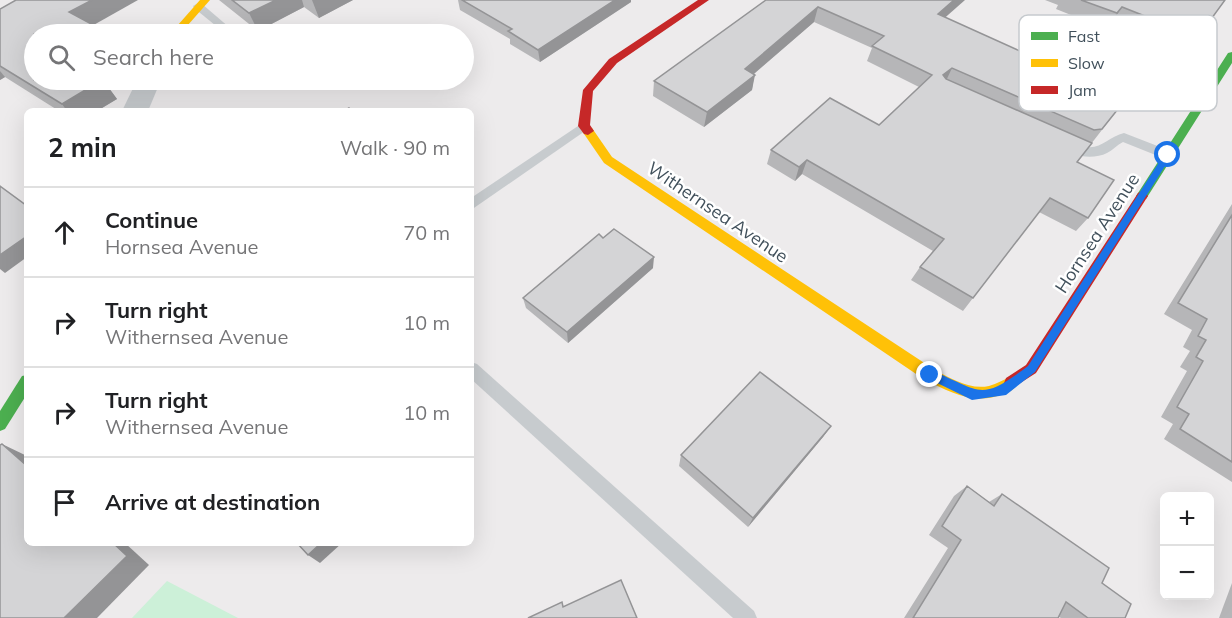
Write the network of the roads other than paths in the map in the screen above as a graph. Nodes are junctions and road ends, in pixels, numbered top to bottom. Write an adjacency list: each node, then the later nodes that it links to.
1 (704, 0): 10 (street)
2 (201, 3): 3 (street); 4 (lane)
3 (183, 24)
4 (222, 24)
5 (1232, 55): 6 (street, Hornsea Avenue)
6 (1217, 78)
7 (144, 90): 8 (street)
8 (136, 108)
9 (1196, 111): 12 (street, Hornsea Avenue)
10 (584, 126): 13 (lane); 16 (street, Withernsea Avenue)
11 (1050, 137): 12 (lane)
12 (1168, 155): 16 (street, Hornsea Avenue)
13 (474, 203)
14 (474, 372): 18 (lane)
15 (24, 386): 17 (street)
16 (1003, 392)
17 (0, 424)
18 (747, 618)

